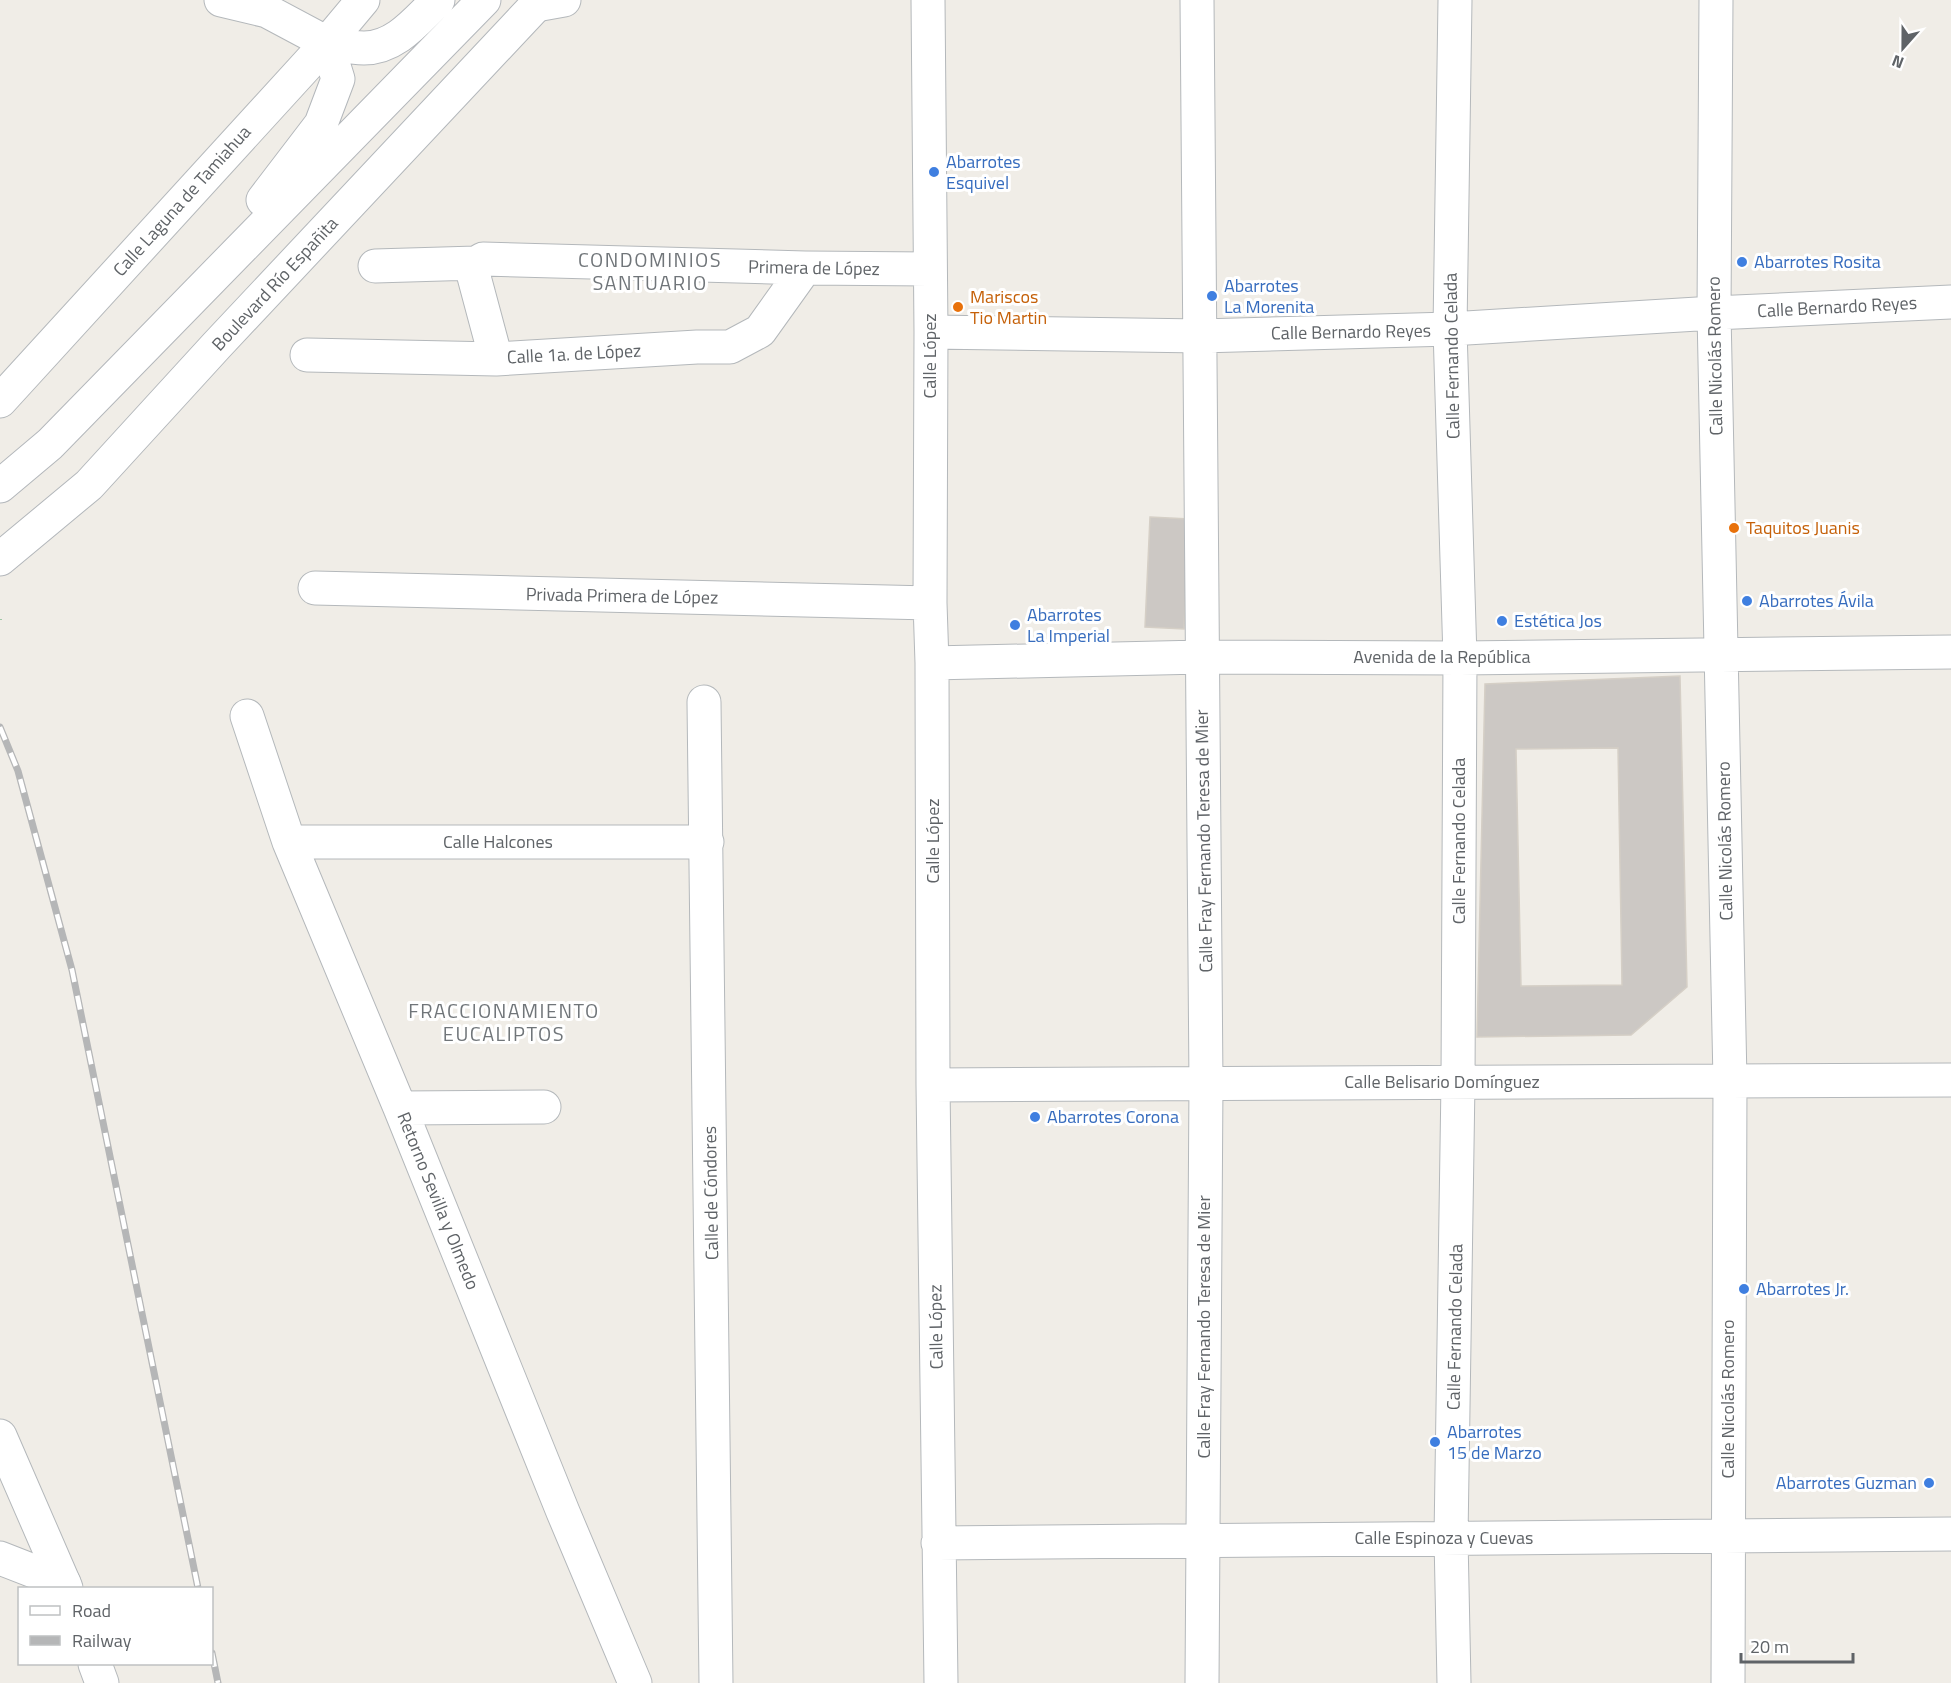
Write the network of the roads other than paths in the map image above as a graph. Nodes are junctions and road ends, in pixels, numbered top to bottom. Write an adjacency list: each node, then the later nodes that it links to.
1 (222, 0): 10 (street)
2 (363, 0): 11 (street, Calle Laguna de Tamiahua)
3 (438, 0): 11 (street)
4 (484, 0): 18 (street)
5 (928, 0): 15 (street, Calle López)
6 (1197, 0): 21 (street, Calle Fray Fernando Teresa de Mier)
7 (1455, 0): 19 (street, Calle Fernando Celada)
8 (1716, 0): 17 (street, Calle Nicolás Romero)
9 (547, 2): 26 (street, Boulevard Río Españita)
10 (261, 5): 11 (street)
11 (327, 43): 18 (street); 24 (street, Calle Laguna de Tamiahua)
12 (477, 263): 13 (street); 14 (street, Primera de López); 23 (street)
13 (375, 266)
14 (805, 268): 15 (street, Primera de López); 23 (street, Calle 1a. de López)
15 (929, 269): 20 (street, Calle López)
16 (1951, 302): 17 (street, Calle Bernardo Reyes)
17 (1714, 313): 19 (street, Calle Bernardo Reyes); 30 (street, Calle Nicolás Romero)
18 (174, 315): 25 (street)
19 (1450, 329): 21 (street, Calle Bernardo Reyes); 32 (street, Calle Fernando Celada)
20 (931, 332): 21 (street, Calle Bernardo Reyes); 28 (street, Calle López)
21 (1201, 336): 31 (street, Calle Fray Fernando Teresa de Mier)
22 (307, 355): 23 (street, Calle 1a. de López)
23 (496, 359)
24 (0, 401)
25 (0, 486)
26 (0, 559)
27 (315, 588): 28 (street, Privada Primera de López)
28 (930, 603): 33 (street, Calle López)
29 (1951, 652): 30 (street, Avenida de la República)
30 (1720, 654): 32 (street, Avenida de la República); 39 (street, Calle Nicolás Romero)
31 (1202, 657): 32 (street, Avenida de la República); 33 (street, Avenida de la República); 41 (street, Calle Fray Fernando Teresa de Mier)
32 (1460, 657): 40 (street, Calle Fernando Celada)
33 (932, 663): 42 (street, Calle López)
34 (704, 702): 37 (street, Calle de Cóndores)
35 (247, 716): 36 (street, Retorno Sevilla y Olmedo)
36 (289, 842): 37 (street, Calle Halcones); 44 (street, Retorno Sevilla y Olmedo)
37 (707, 842): 56 (street, Calle de Cóndores)
38 (1951, 1080): 39 (street, Calle Belisario Domínguez)
39 (1730, 1081): 40 (street, Calle Belisario Domínguez); 47 (street, Calle Nicolás Romero)
40 (1458, 1082): 41 (street, Calle Belisario Domínguez); 48 (street, Calle Fernando Celada)
41 (1206, 1083): 42 (street, Calle Belisario Domínguez); 49 (street, Calle Fray Fernando Teresa de Mier)
42 (933, 1085): 50 (street, Calle López)
43 (544, 1107): 44 (street)
44 (400, 1108): 55 (street, Retorno Sevilla y Olmedo)
45 (0, 1436): 52 (street)
46 (1951, 1534): 47 (street, Calle Espinoza y Cuevas)
47 (1728, 1536): 48 (street, Calle Espinoza y Cuevas); 60 (street, Calle Nicolás Romero)
48 (1451, 1538): 49 (street, Calle Espinoza y Cuevas); 59 (street, Calle Fernando Celada)
49 (1203, 1540): 50 (street, Calle Espinoza y Cuevas); 58 (street, Calle Fray Fernando Teresa de Mier)
50 (938, 1543): 57 (street, Calle López)
51 (0, 1558): 52 (street)
52 (65, 1586)
53 (95, 1665): 54 (street)
54 (102, 1683)
55 (635, 1683)
56 (716, 1683)
57 (940, 1683)
58 (1202, 1683)
59 (1454, 1683)
60 (1728, 1683)

